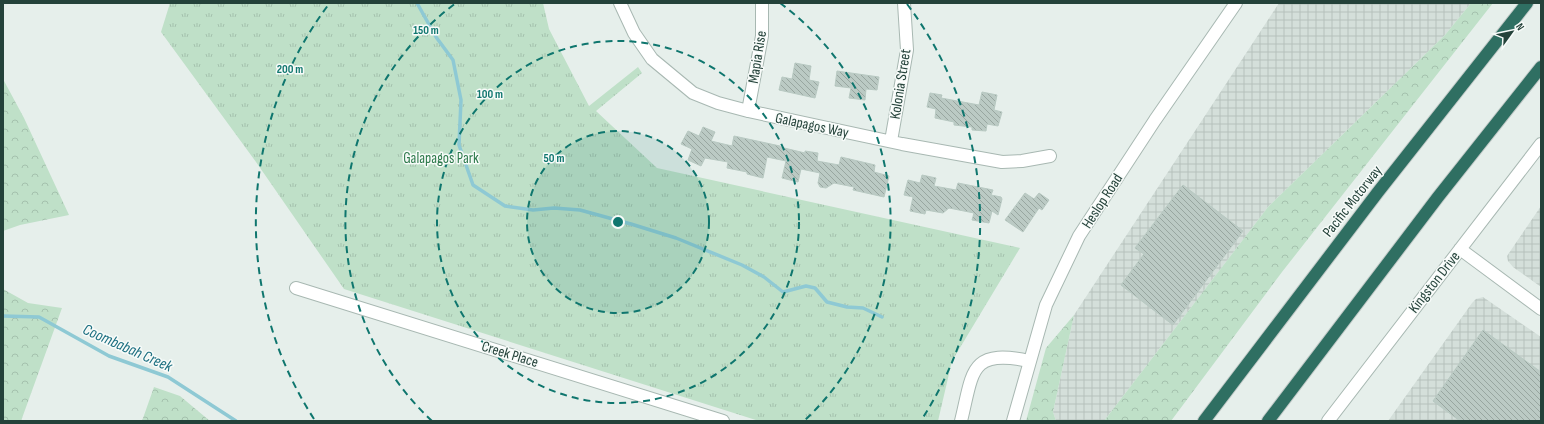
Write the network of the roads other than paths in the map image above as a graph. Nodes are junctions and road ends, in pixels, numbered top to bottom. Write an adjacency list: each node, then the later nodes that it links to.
1 (620, 3): 7 (street, Galapagos Way)
2 (762, 3): 7 (street, Mapia Rise)
3 (904, 3): 8 (street, Kolonia Street)
4 (1236, 3): 14 (street, Heslop Road)
5 (1527, 3): 18 (highway, Pacific Motorway)
6 (1541, 67): 19 (highway)
7 (748, 111): 8 (street, Galapagos Way)
8 (891, 141): 10 (street, Galapagos Way)
9 (1541, 144): 11 (street, Kingston Drive)
10 (1050, 156)
11 (1460, 250): 13 (street); 20 (street, Kingston Drive)
12 (296, 288): 15 (street, Creek Place)
13 (1541, 309)
14 (1029, 361): 16 (street); 17 (street, Heslop Road)
15 (723, 421)
16 (961, 421)
17 (1013, 421)
18 (1204, 421)
19 (1268, 421)
20 (1328, 421)

